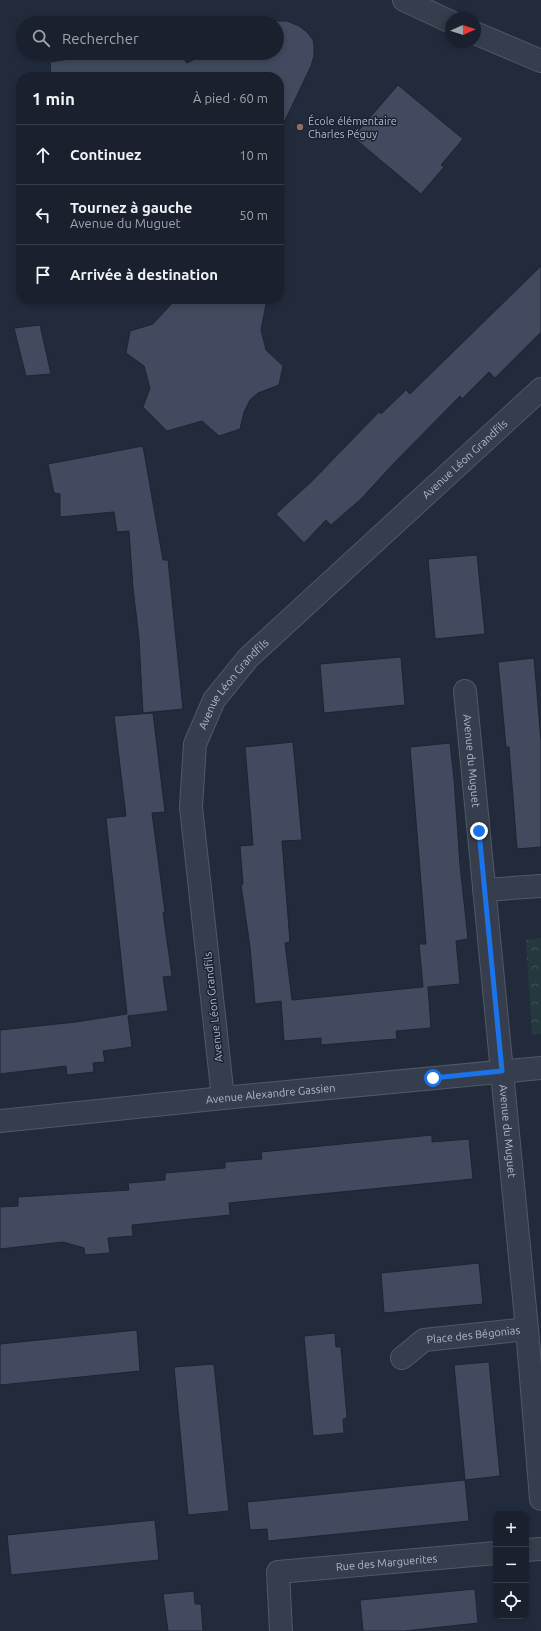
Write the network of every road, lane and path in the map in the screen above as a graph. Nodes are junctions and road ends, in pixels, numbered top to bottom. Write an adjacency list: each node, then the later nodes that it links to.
1 (404, 0): 2 (street)
2 (445, 19)
3 (481, 36): 4 (street)
4 (541, 61)
5 (541, 389): 11 (street, Avenue Léon Grandfils)
6 (465, 691): 8 (street, Avenue du Muguet)
7 (541, 886): 8 (street)
8 (484, 890): 10 (street, Avenue du Muguet)
9 (541, 1068): 10 (street, Avenue Alexandre Gassien)
10 (502, 1071): 11 (street, Avenue Alexandre Gassien); 13 (street, Avenue du Muguet)
11 (223, 1098): 12 (street, Avenue Alexandre Gassien)
12 (0, 1121)
13 (527, 1329): 14 (street, Place des Bégonias); 15 (street, Avenue du Muguet)
14 (402, 1358)
15 (541, 1499)
16 (541, 1549): 17 (street)
17 (529, 1550)
18 (493, 1553): 19 (street, Rue des Marguerites)
19 (281, 1631)

